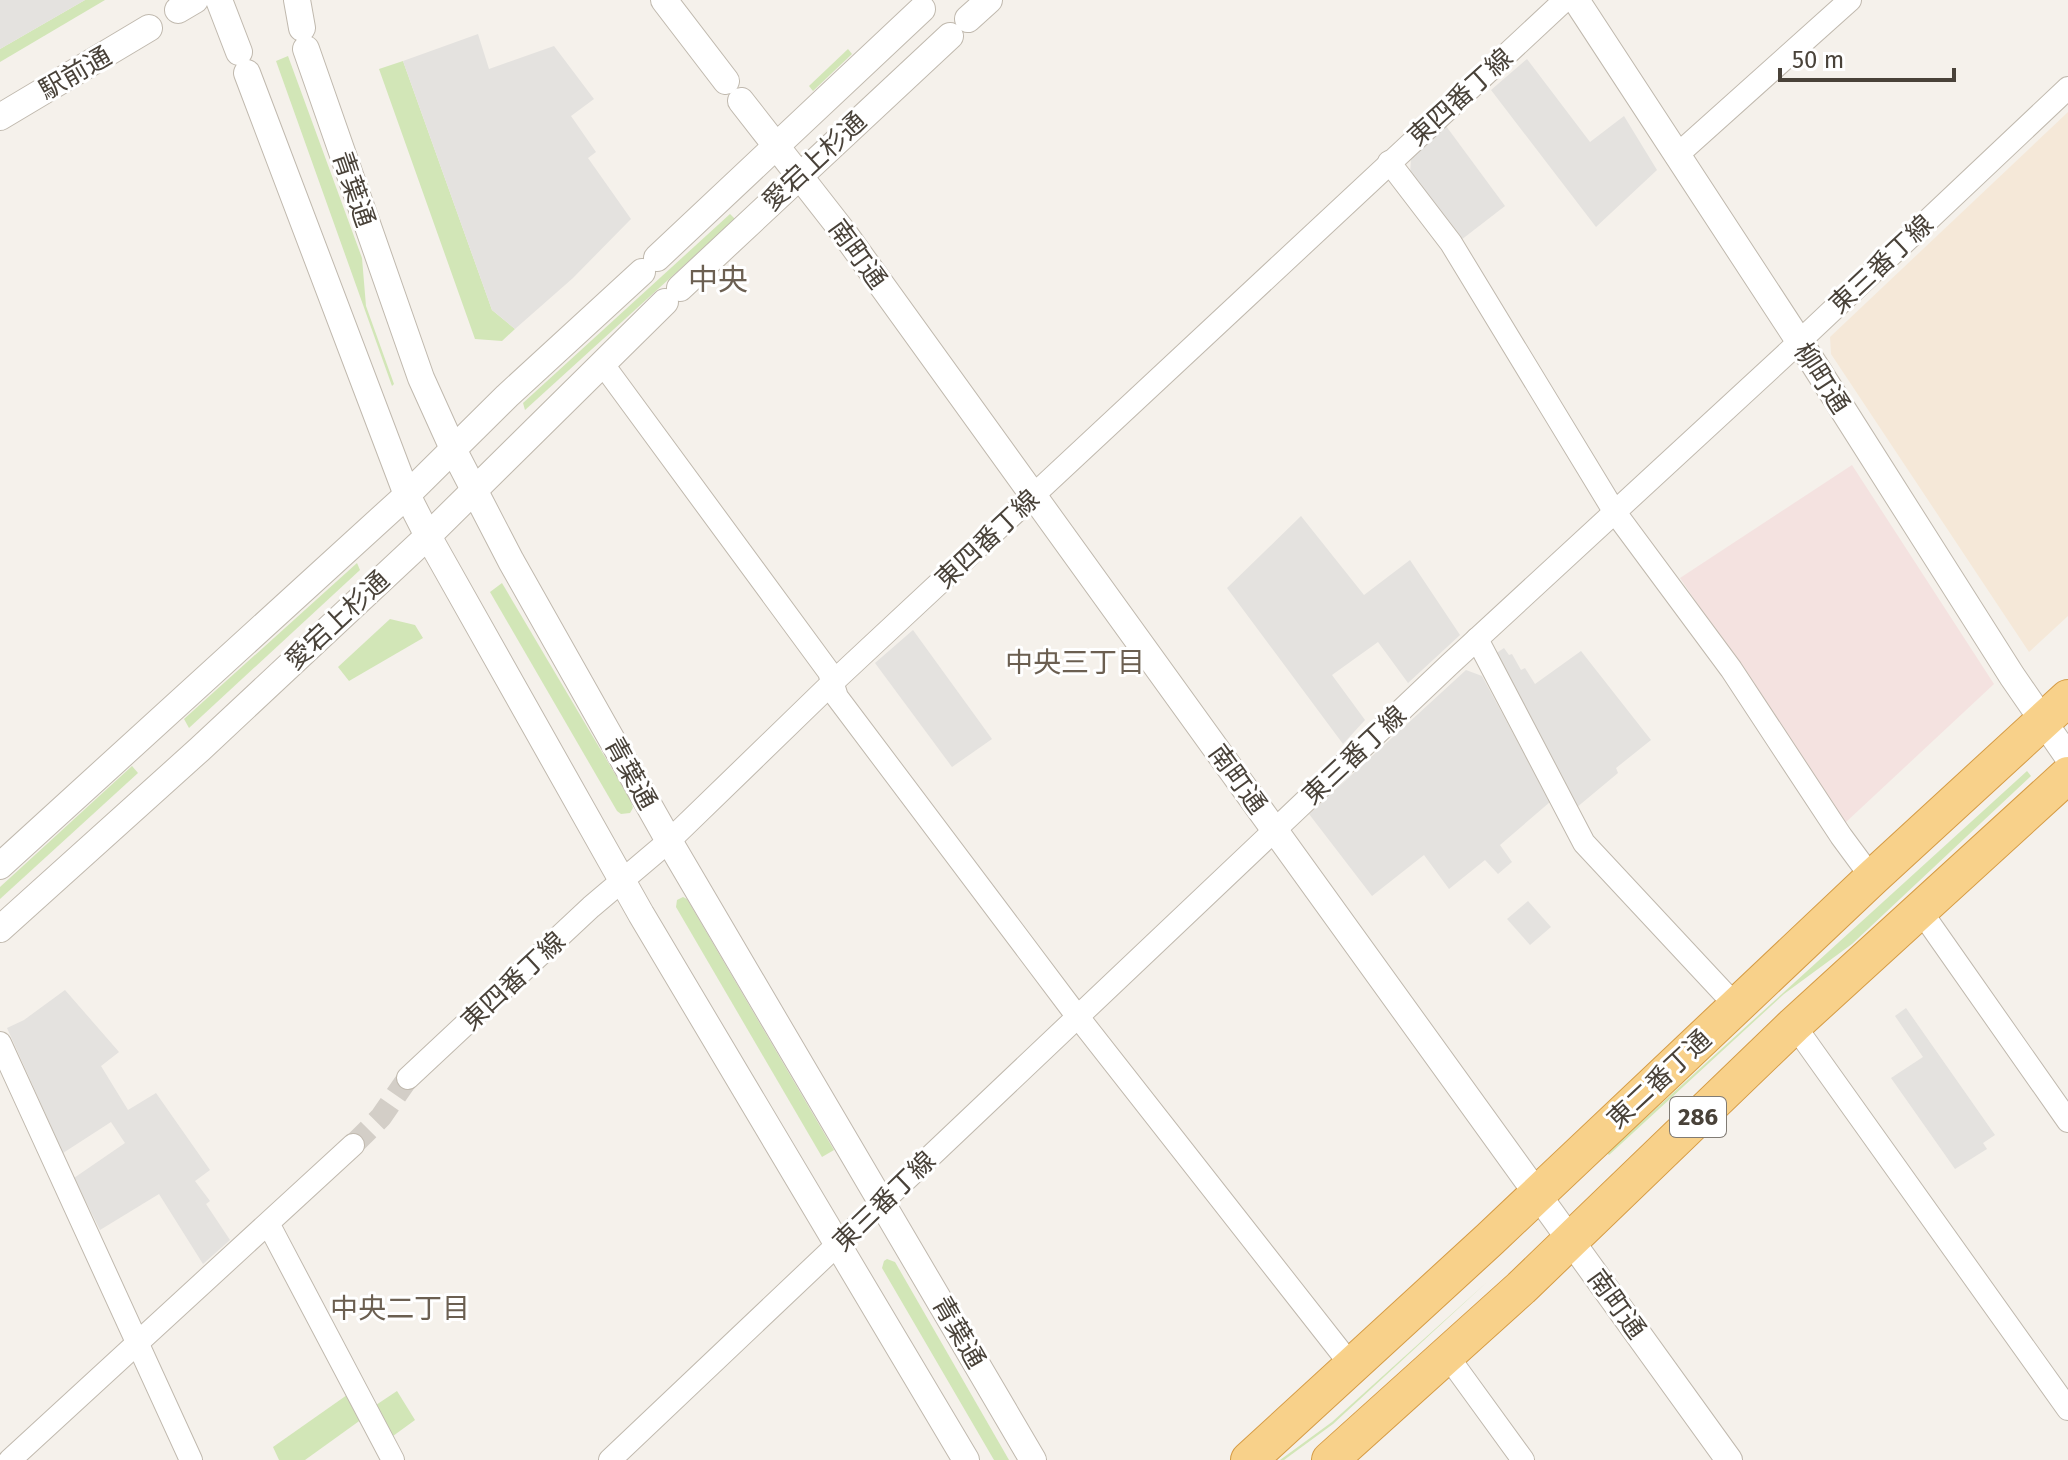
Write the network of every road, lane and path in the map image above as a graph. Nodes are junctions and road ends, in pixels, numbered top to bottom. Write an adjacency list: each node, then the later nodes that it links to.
1 (219, 0): 20 (street)
2 (297, 0): 18 (street, 青葉通)
3 (664, 0): 12 (street, 南町通)
4 (989, 0): 15 (street, 愛宕上杉通)
5 (1565, 0): 14 (street, 東四番丁線)
6 (1576, 0): 13 (street, 柳町通)
7 (1850, 0): 13 (street)
8 (922, 9): 12 (street, 愛宕上杉通)
9 (149, 28): 11 (street, 駅前通)
10 (2068, 88): 16 (street, 東三番丁線)
11 (0, 117)
12 (776, 147): 15 (street, 南町通); 18 (street, 愛宕上杉通)
13 (1676, 156): 16 (street, 柳町通)
14 (1389, 162): 21 (street, 東四番丁線); 22 (street)
15 (799, 175): 17 (street, 愛宕上杉通); 21 (street, 南町通)
16 (1799, 342): 22 (street, 東三番丁線); 26 (street, 柳町通)
17 (602, 363): 19 (street, 愛宕上杉通); 25 (street)
18 (454, 451): 19 (street, 青葉通); 20 (street, 愛宕上杉通)
19 (474, 489): 23 (street, 愛宕上杉通); 30 (street, 青葉通)
20 (407, 495): 23 (street); 31 (street, 愛宕上杉通)
21 (1033, 495): 25 (street, 東四番丁線); 29 (street, 南町通)
22 (1614, 511): 24 (street, 東三番丁線); 32 (street)
23 (428, 536): 33 (street); 35 (street, 愛宕上杉通)
24 (1477, 639): 29 (street, 東三番丁線); 36 (street)
25 (832, 683): 30 (street, 東四番丁線); 37 (street)
26 (2056, 708): 27 (street, 柳町通); 32 (highway, 東二番丁通 / 286)
27 (2068, 757)
28 (2068, 775): 34 (highway, 東二番丁通 / 286)
29 (1275, 830): 37 (street, 東三番丁線); 43 (street, 南町通)
30 (669, 841): 33 (street, 東四番丁線); 44 (street, 青葉通)
31 (0, 866)
32 (1872, 878): 36 (highway, 東二番丁通 / 286)
33 (622, 881): 40 (street, 東四番丁線); 47 (street)
34 (1920, 910): 38 (highway, 東二番丁通 / 286); 41 (street)
35 (0, 929)
36 (1737, 1007): 43 (highway, 東二番丁通 / 286)
37 (1079, 1017): 44 (street, 東三番丁線); 50 (street)
38 (1794, 1025): 46 (highway, 東二番丁通 / 286); 51 (street)
39 (0, 1043): 48 (street)
40 (408, 1078)
41 (2068, 1121)
42 (353, 1145): 45 (street)
43 (1537, 1193): 46 (street, 南町通); 50 (highway, 東二番丁通 / 286)
44 (883, 1201): 47 (street, 東三番丁線); 57 (street, 青葉通)
45 (269, 1225): 48 (street); 54 (street)
46 (1570, 1240): 49 (highway, 東二番丁通 / 286); 61 (street, 南町通)
47 (837, 1246): 55 (street, 東三番丁線); 56 (street)
48 (138, 1341): 52 (street); 53 (street)
49 (1446, 1354): 59 (highway, 東二番丁通 / 286); 60 (street)
50 (1351, 1365): 58 (highway, 東二番丁通 / 286)
51 (2068, 1409)
52 (10, 1460)
53 (191, 1460)
54 (393, 1460)
55 (610, 1460)
56 (966, 1460)
57 (1033, 1460)
58 (1249, 1460)
59 (1330, 1460)
60 (1523, 1460)
61 (1729, 1460)

